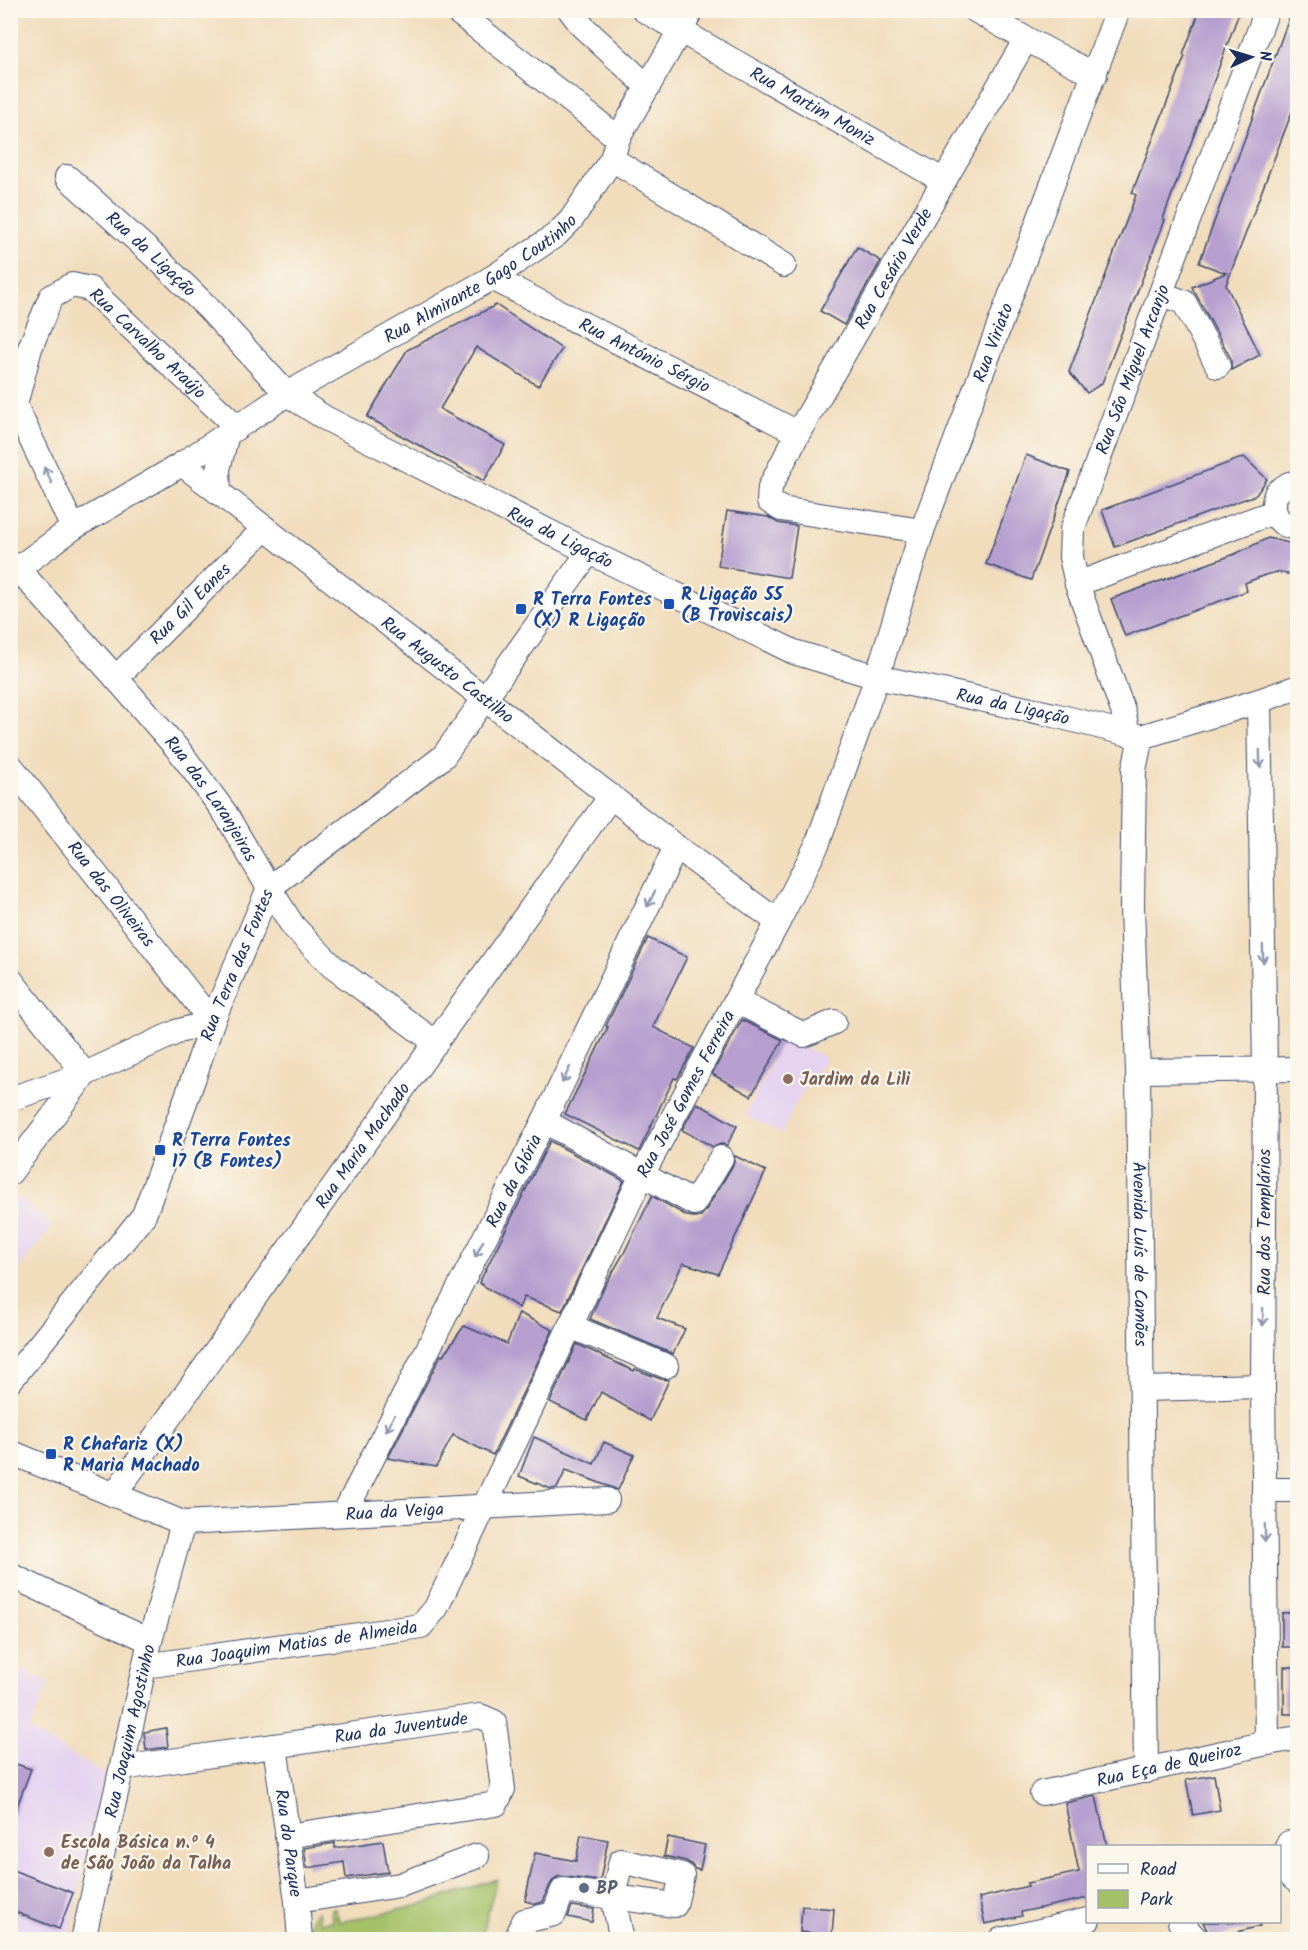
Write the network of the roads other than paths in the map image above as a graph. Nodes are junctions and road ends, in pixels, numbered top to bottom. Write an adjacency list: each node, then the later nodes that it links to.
1 (454, 10): 12 (street)
2 (570, 10): 11 (street)
3 (644, 10): 8 (street, Rua Martim Moniz)
4 (692, 10): 8 (street, Rua Almirante Gago Coutinho)
5 (975, 10): 9 (street)
6 (1118, 10): 10 (street, Rua Viriato)
7 (1267, 10): 17 (street, Rua São Miguel Arcanjo)
8 (679, 32): 11 (street, Rua Almirante Gago Coutinho); 14 (street, Rua Martim Moniz)
9 (1026, 39): 10 (street); 14 (street, Rua Cesário Verde)
10 (1095, 75): 29 (street, Rua Viriato)
11 (648, 87): 12 (street, Rua Almirante Gago Coutinho)
12 (615, 149): 15 (street); 16 (street, Rua Almirante Gago Coutinho)
13 (67, 177): 19 (street, Rua da Ligação)
14 (944, 181): 21 (street, Rua Cesário Verde)
15 (784, 265)
16 (492, 278): 19 (street, Rua Almirante Gago Coutinho); 21 (street, Rua António Sérgio)
17 (1161, 294): 18 (street); 32 (street, Rua São Miguel Arcanjo)
18 (1218, 366)
19 (287, 394): 20 (street, Rua Almirante Gago Coutinho); 30 (street, Rua da Ligação)
20 (232, 430): 22 (street, Rua Almirante Gago Coutinho); 24 (street); 27 (street, Rua Carvalho Araújo, one-way to 20)
21 (798, 433): 29 (street, Rua Cesário Verde)
22 (182, 464): 24 (street, Rua Augusto Castilho); 27 (street, Rua Almirante Gago Coutinho)
23 (1298, 483): 25 (street)
24 (219, 493): 28 (street, Rua Augusto Castilho)
25 (1274, 512): 26 (street); 32 (street)
26 (1298, 526)
27 (73, 528): 31 (street, Rua Almirante Gago Coutinho)
28 (265, 528): 34 (street, Rua Gil Eanes); 36 (street, Rua Augusto Castilho)
29 (922, 531): 33 (street, Rua Viriato)
30 (589, 552): 33 (street, Rua da Ligação); 36 (street, Rua Terra das Fontes)
31 (14, 571): 34 (street, Rua das Laranjeiras)
32 (1077, 584): 38 (street, Rua São Miguel Arcanjo)
33 (877, 677): 38 (street, Rua da Ligação); 43 (street, Rua José Gomes Ferreira)
34 (116, 678): 42 (street, Rua das Laranjeiras)
35 (1298, 687): 37 (street)
36 (485, 698): 40 (street, Rua Augusto Castilho); 42 (street, Rua Terra das Fontes)
37 (1259, 701): 38 (street); 50 (street, Rua dos Templários, one-way to 50)
38 (1135, 735): 51 (street, Avenida Luís de Camões)
39 (10, 765): 46 (street, Rua das Oliveiras)
40 (611, 796): 41 (street, Rua Augusto Castilho); 48 (street, Rua Maria Machado)
41 (676, 847): 43 (street, Rua Augusto Castilho); 56 (street, Rua da Glória, one-way to 56)
42 (269, 888): 46 (street, Rua Terra das Fontes); 48 (street, Rua das Laranjeiras)
43 (778, 922): 45 (street, Rua José Gomes Ferreira)
44 (10, 979): 52 (street)
45 (736, 1001): 47 (street); 59 (street, Rua José Gomes Ferreira)
46 (212, 1022): 52 (street); 62 (street, Rua Terra das Fontes)
47 (834, 1022)
48 (436, 1043): 68 (street, Rua Maria Machado)
49 (1298, 1069): 50 (street)
50 (1265, 1070): 51 (street); 63 (street, Rua dos Templários, one-way to 63)
51 (1138, 1071): 64 (street, Avenida Luís de Camões)
52 (85, 1074): 53 (street); 55 (street)
53 (42, 1089): 54 (street); 55 (street)
54 (10, 1099)
55 (57, 1114): 58 (street)
56 (543, 1121): 59 (street); 71 (street, Rua da Glória, one-way to 71)
57 (721, 1158): 59 (street)
58 (10, 1173)
59 (642, 1175): 60 (street, Rua José Gomes Ferreira)
60 (570, 1326): 61 (street); 70 (street, Rua José Gomes Ferreira)
61 (666, 1366)
62 (10, 1381)
63 (1263, 1386): 64 (street); 66 (street, Rua dos Templários)
64 (1142, 1389): 80 (street, Avenida Luís de Camões)
65 (10, 1452): 68 (street)
66 (1264, 1490): 67 (street); 77 (street, Rua dos Templários, one-way to 77)
67 (1298, 1490)
68 (114, 1494): 72 (street)
69 (607, 1500): 70 (street, Rua da Veiga)
70 (483, 1507): 71 (street, Rua da Veiga); 75 (street, Rua Joaquim Matias de Almeida)
71 (344, 1514): 72 (street, Rua da Veiga)
72 (183, 1523): 74 (street, Rua Joaquim Agostinho)
73 (10, 1575): 74 (street)
74 (150, 1641): 75 (street, Rua Joaquim Agostinho)
75 (145, 1666): 79 (street, Rua Joaquim Agostinho)
76 (1298, 1738): 77 (street, Rua Eça de Queiroz)
77 (1267, 1743): 80 (street, Rua Eça de Queiroz)
78 (275, 1746): 79 (street, Rua da Juventude); 82 (street, Rua do Parque); 82 (street, Rua da Juventude)
79 (122, 1768): 91 (street, Rua Joaquim Agostinho)
80 (1146, 1771): 81 (street, Rua Eça de Queiroz)
81 (1042, 1793)
82 (287, 1836): 87 (street, Rua do Parque)
83 (1289, 1845): 86 (street)
84 (477, 1856): 87 (street)
85 (1281, 1881): 86 (street)
86 (1297, 1882)
87 (297, 1901): 92 (street, Rua do Parque)
88 (1086, 1921): 90 (street)
89 (1181, 1923): 95 (street)
90 (1017, 1938)
91 (82, 1940)
92 (300, 1940)
93 (516, 1940): 94 (street)
94 (622, 1940)
95 (1197, 1940)

